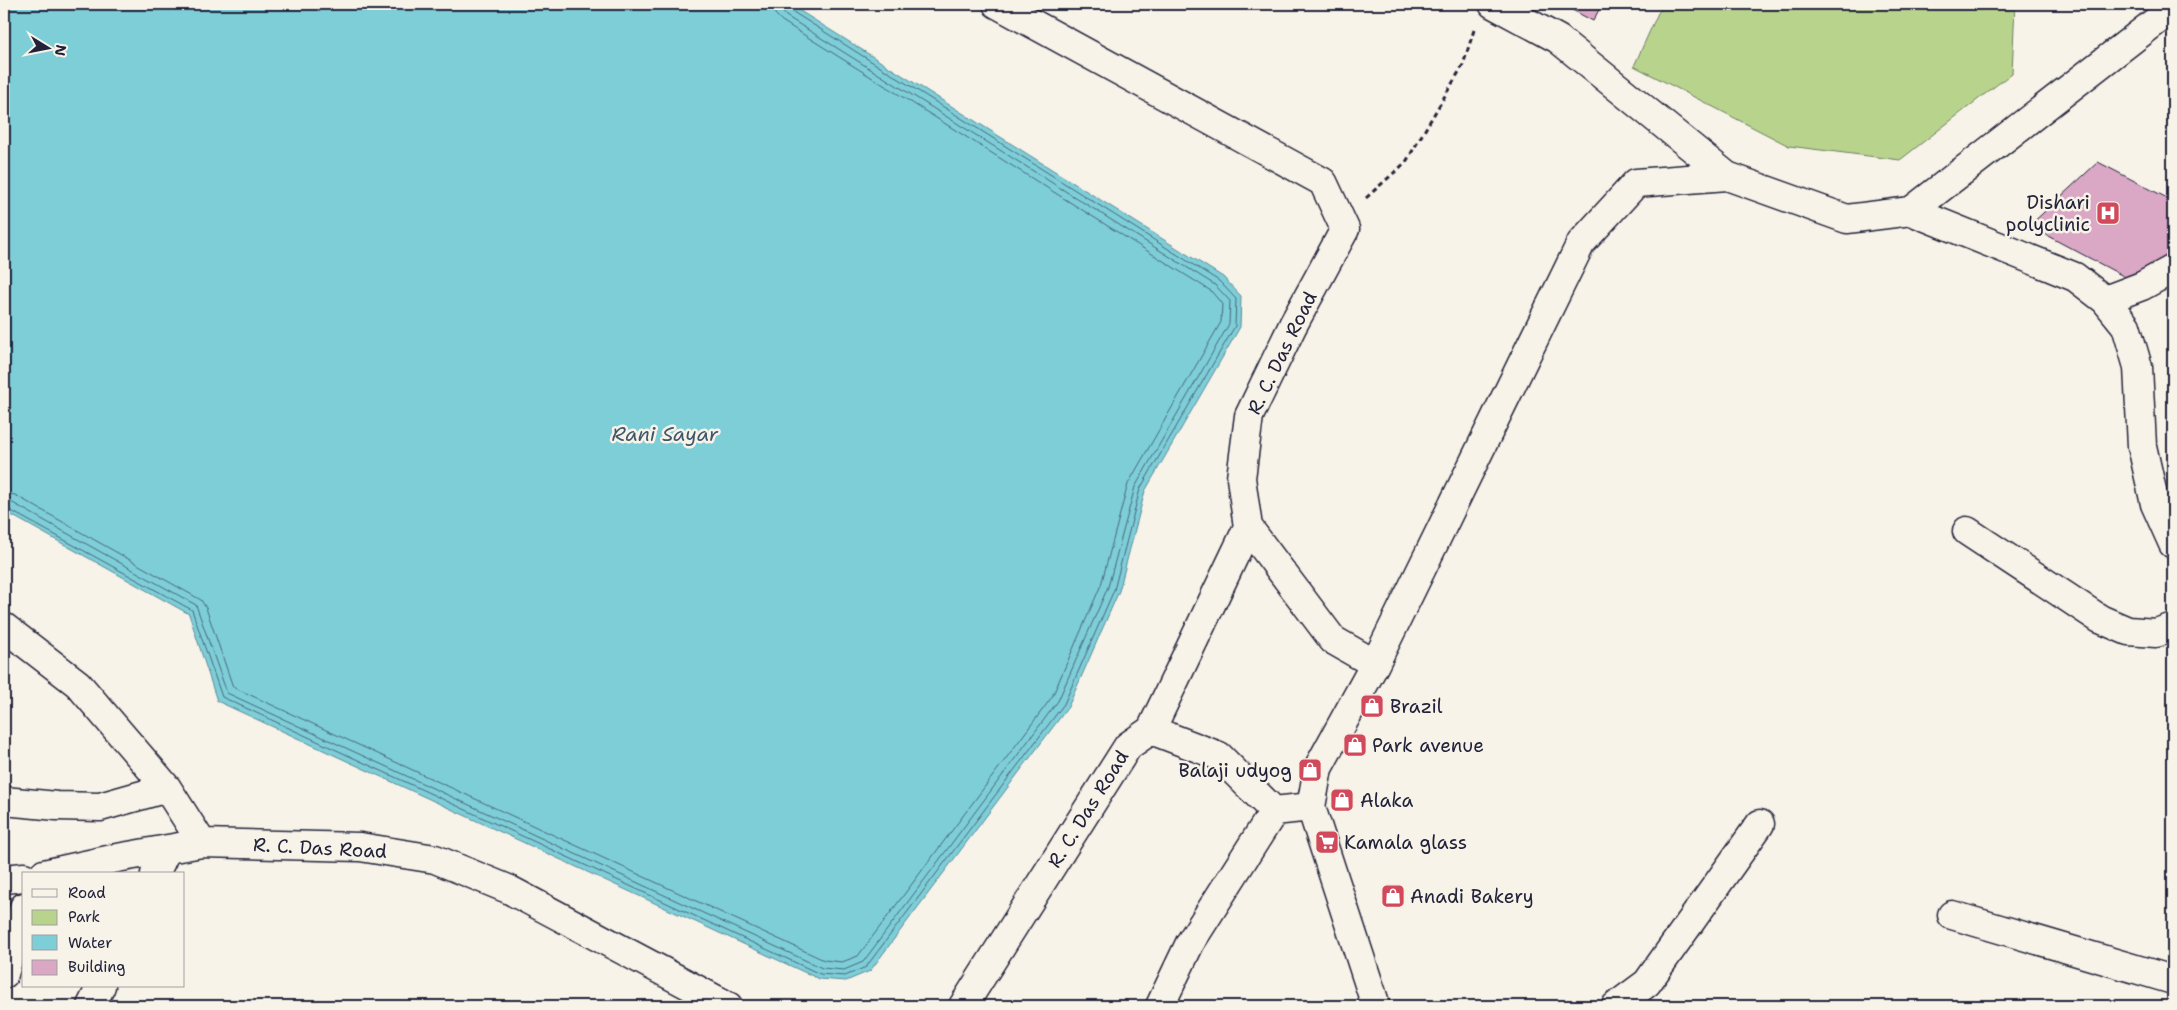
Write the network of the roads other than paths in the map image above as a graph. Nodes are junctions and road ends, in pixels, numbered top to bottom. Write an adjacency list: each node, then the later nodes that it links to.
1 (996, 4): 8 (street, R. C. Das Road)
2 (2173, 8): 5 (street)
3 (1485, 12): 4 (street)
4 (1727, 176): 5 (street); 13 (street)
5 (1911, 211): 7 (street)
6 (2173, 269): 7 (street)
7 (2105, 300): 10 (street)
8 (1248, 527): 13 (street); 14 (street, R. C. Das Road)
9 (1967, 531): 12 (street)
10 (2173, 544)
11 (4, 627): 15 (street)
12 (2173, 628)
13 (1375, 664): 17 (street)
14 (1151, 730): 18 (street); 33 (street, R. C. Das Road)
15 (167, 788): 16 (street); 20 (street)
16 (4, 801)
17 (1311, 807): 18 (street); 35 (street)
18 (1274, 811): 34 (street)
19 (1760, 824): 36 (street)
20 (202, 843): 21 (street, R. C. Das Road); 32 (street, R. C. Das Road)
21 (166, 849): 22 (street, R. C. Das Road); 23 (street)
22 (54, 872)
23 (155, 872)
24 (22, 877): 25 (street)
25 (4, 879)
26 (22, 914): 28 (street)
27 (1952, 915): 29 (street)
28 (4, 974)
29 (2173, 980)
30 (100, 988): 31 (street)
31 (91, 1006)
32 (728, 1006)
33 (963, 1006)
34 (1160, 1006)
35 (1376, 1006)
36 (1616, 1006)

